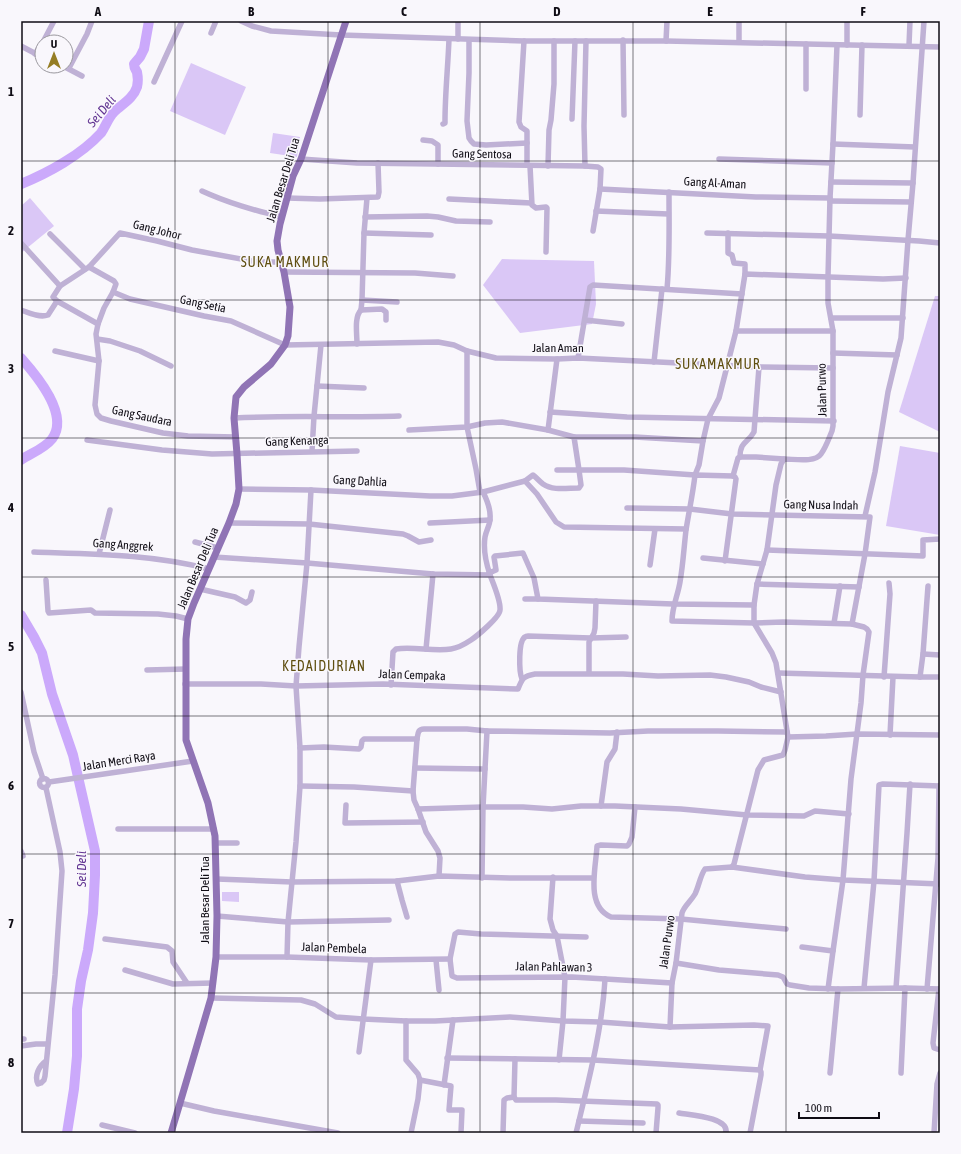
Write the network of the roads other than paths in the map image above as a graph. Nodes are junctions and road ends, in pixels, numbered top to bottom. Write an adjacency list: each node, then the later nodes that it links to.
1 (54, 21): 13 (street)
2 (92, 21): 35 (street)
3 (182, 21): 38 (street)
4 (216, 21): 14 (street)
5 (241, 21): 15 (street)
6 (346, 21): 15 (main road, Jalan Besar Deli Tua)
7 (458, 21): 17 (street)
8 (667, 21): 24 (street)
9 (739, 21): 25 (street)
10 (847, 21): 28 (street)
11 (910, 21): 30 (street)
12 (924, 21): 32 (street)
13 (47, 34)
14 (211, 34)
15 (341, 35): 16 (street); 48 (main road, Jalan Besar Deli Tua)
16 (449, 39): 17 (street); 43 (street)
17 (458, 39): 18 (street)
18 (469, 40): 20 (street); 45 (street)
19 (623, 40): 23 (street); 24 (street); 40 (street)
20 (524, 41): 21 (street); 45 (street)
21 (554, 41): 22 (street); 54 (street)
22 (575, 41): 23 (street); 42 (street)
23 (586, 41): 55 (street)
24 (666, 41): 25 (street)
25 (739, 42): 26 (street)
26 (806, 44): 27 (street); 39 (street)
27 (838, 45): 28 (street); 46 (street, Jalan Purwo)
28 (847, 45): 29 (street)
29 (862, 45): 30 (street); 41 (street)
30 (909, 45): 32 (street)
31 (21, 46): 34 (street)
32 (922, 46): 33 (street); 47 (street)
33 (940, 47)
34 (34, 53)
35 (74, 54)
36 (74, 72): 37 (street)
37 (82, 76)
38 (154, 82)
39 (806, 88)
40 (624, 115)
41 (860, 115)
42 (572, 119)
43 (443, 124)
44 (423, 140): 52 (street)
45 (527, 143): 53 (street)
46 (833, 144): 47 (street); 51 (street, Jalan Purwo)
47 (915, 147): 57 (street)
48 (301, 159): 50 (street, Gang Sentosa); 61 (main road, Jalan Besar Deli Tua)
49 (719, 159): 51 (street)
50 (378, 163): 52 (street, Gang Sentosa); 62 (street)
51 (832, 163): 56 (street, Jalan Purwo)
52 (438, 164): 53 (street, Gang Sentosa)
53 (528, 165): 54 (street, Gang Sentosa); 66 (street)
54 (548, 166): 55 (street, Gang Sentosa)
55 (585, 166): 58 (street, Gang Sentosa)
56 (831, 182): 57 (street); 64 (street, Jalan Purwo)
57 (914, 183): 65 (street)
58 (600, 189): 60 (street, Gang Al-Aman); 67 (street, Gang Sentosa)
59 (202, 191): 70 (street)
60 (669, 192): 64 (street, Gang Al-Aman); 68 (street)
61 (287, 198): 62 (street); 70 (main road, Jalan Besar Deli Tua)
62 (367, 198): 69 (street)
63 (449, 199): 66 (street)
64 (830, 199): 65 (street, Gang Al-Aman); 78 (street, Jalan Purwo)
65 (911, 202): 79 (street)
66 (531, 203): 82 (street)
67 (596, 211): 68 (street); 72 (street, Gang Sentosa)
68 (668, 214): 92 (street)
69 (365, 216): 71 (street); 73 (street)
70 (282, 217): 83 (main road, Jalan Besar Deli Tua)
71 (490, 222)
72 (593, 231)
73 (364, 233): 77 (street); 86 (street)
74 (707, 233): 76 (street)
75 (50, 234): 84 (street)
76 (728, 234): 78 (street); 87 (street)
77 (431, 235)
78 (829, 236): 79 (street); 89 (street, Jalan Purwo)
79 (908, 240): 81 (street); 90 (street)
80 (21, 243): 91 (street)
81 (940, 243)
82 (546, 252)
83 (281, 262): 84 (street, Gang Johor); 85 (main road, Jalan Besar Deli Tua)
84 (87, 268): 91 (street, Gang Johor); 93 (street)
85 (284, 272): 86 (street); 110 (main road, Jalan Besar Deli Tua)
86 (364, 272): 88 (street); 96 (street)
87 (745, 274): 89 (street); 94 (street)
88 (453, 276)
89 (828, 277): 90 (street); 100 (street, Jalan Purwo)
90 (906, 278): 101 (street)
91 (60, 286): 95 (street, Gang Johor)
92 (665, 289): 94 (street); 103 (street); 119 (street)
93 (113, 292): 104 (street, Gang Saudara); 110 (street, Gang Setia)
94 (742, 294): 106 (street)
95 (55, 299): 98 (street, Gang Johor); 104 (street)
96 (362, 300): 97 (street); 99 (street)
97 (397, 302)
98 (21, 310)
99 (361, 310): 102 (street); 109 (street)
100 (831, 318): 101 (street); 107 (street, Jalan Purwo)
101 (903, 318): 115 (street)
102 (386, 320)
103 (585, 320): 105 (street); 116 (street)
104 (98, 324): 108 (street, Gang Saudara)
105 (622, 324)
106 (736, 331): 107 (street); 120 (street)
107 (832, 331): 114 (street, Jalan Purwo)
108 (96, 339): 118 (street, Gang Saudara); 121 (street)
109 (357, 344): 111 (street, Jalan Aman); 113 (street, Jalan Aman)
110 (285, 345): 111 (street, Jalan Aman); 129 (main road, Jalan Besar Deli Tua)
111 (321, 345): 124 (street)
112 (55, 351): 118 (street)
113 (467, 351): 117 (street, Jalan Aman); 133 (street)
114 (833, 353): 115 (street); 123 (street, Jalan Purwo)
115 (898, 355): 158 (street)
116 (578, 358): 117 (street, Jalan Aman); 119 (street, Jalan Aman)
117 (557, 359): 126 (street)
118 (99, 361): 137 (street, Gang Saudara)
119 (654, 362): 120 (street, Jalan Aman)
120 (727, 365): 122 (street, Jalan Aman); 130 (street)
121 (171, 366)
122 (759, 367): 123 (street, Jalan Aman); 131 (street)
123 (833, 368): 132 (street, Jalan Purwo)
124 (317, 386): 125 (street); 127 (street)
125 (364, 388)
126 (550, 412): 130 (street); 135 (street)
127 (314, 416): 128 (street); 129 (street); 140 (street)
128 (399, 416)
129 (234, 418): 137 (main road, Jalan Besar Deli Tua)
130 (708, 419): 131 (street); 139 (street)
131 (756, 419): 132 (street); 143 (street)
132 (834, 421): 144 (street, Jalan Purwo)
133 (467, 426): 134 (street); 135 (street); 152 (street)
134 (409, 430)
135 (548, 430): 136 (street)
136 (574, 437): 139 (street); 146 (street)
137 (236, 438): 142 (main road, Jalan Besar Deli Tua)
138 (87, 440): 142 (street, Gang Kenanga)
139 (703, 441): 147 (street)
140 (312, 451): 141 (street, Gang Kenanga); 142 (street, Gang Kenanga)
141 (357, 451)
142 (238, 454): 150 (main road, Jalan Besar Deli Tua)
143 (740, 457): 144 (street, Jalan Purwo); 148 (street)
144 (784, 459): 157 (street)
145 (557, 470): 146 (street)
146 (579, 470): 147 (street); 149 (street, Gang Dahlia)
147 (695, 475): 148 (street); 154 (street)
148 (733, 476): 156 (street)
149 (525, 482): 152 (street, Gang Dahlia); 163 (street)
150 (238, 489): 151 (street, Gang Dahlia); 160 (main road, Jalan Besar Deli Tua)
151 (311, 490): 152 (street, Gang Dahlia); 162 (street)
152 (482, 492): 159 (street)
153 (627, 508): 154 (street, Gang Nusa Indah)
154 (690, 509): 156 (street, Gang Nusa Indah); 164 (street)
155 (110, 510): 171 (street)
156 (732, 514): 157 (street, Gang Nusa Indah); 175 (street)
157 (771, 516): 158 (street, Gang Nusa Indah); 169 (street)
158 (867, 517): 172 (street)
159 (490, 520): 161 (street); 181 (street)
160 (230, 523): 162 (street); 168 (main road, Jalan Besar Deli Tua)
161 (430, 523)
162 (309, 524): 166 (street); 176 (street)
163 (655, 529): 164 (street); 178 (street)
164 (686, 529): 193 (street)
165 (940, 538): 172 (street)
166 (432, 540)
167 (195, 542): 168 (street)
168 (218, 548): 173 (main road, Jalan Besar Deli Tua)
169 (767, 550): 172 (street); 177 (street)
170 (34, 552): 171 (street, Gang Anggrek)
171 (99, 554): 179 (street, Gang Anggrek)
172 (866, 554): 187 (street)
173 (214, 557): 176 (street); 179 (main road, Jalan Besar Deli Tua)
174 (703, 558): 175 (street)
175 (725, 561): 177 (street)
176 (307, 563): 180 (street); 216 (street)
177 (763, 564): 184 (street)
178 (650, 565)
179 (209, 569): 188 (main road, Jalan Besar Deli Tua)
180 (433, 574): 181 (street); 201 (street)
181 (489, 574): 191 (street); 201 (street)
182 (46, 580): 195 (street)
183 (889, 583): 209 (street)
184 (757, 584): 185 (street); 194 (street)
185 (840, 586): 187 (street); 197 (street)
186 (928, 586): 202 (street)
187 (859, 587): 198 (street)
188 (200, 589): 189 (street); 195 (main road, Jalan Besar Deli Tua)
189 (252, 592)
190 (525, 599): 191 (street)
191 (538, 599): 192 (street)
192 (596, 601): 193 (street); 200 (street)
193 (673, 604): 194 (street); 196 (street)
194 (754, 605): 196 (street)
195 (188, 619): 204 (main road, Jalan Besar Deli Tua)
196 (754, 623): 197 (street); 207 (street)
197 (834, 623): 198 (street)
198 (852, 624): 208 (street)
199 (626, 637): 200 (street)
200 (591, 638): 206 (street); 213 (street)
201 (426, 649): 215 (street)
202 (923, 654): 203 (street); 211 (street)
203 (940, 655)
204 (186, 669): 205 (street); 214 (main road, Jalan Besar Deli Tua)
205 (147, 670)
206 (589, 673): 213 (street); 218 (street)
207 (778, 673): 208 (street); 218 (street)
208 (863, 675): 209 (street); 222 (street)
209 (884, 677): 210 (street)
210 (893, 677): 211 (street); 224 (street)
211 (920, 677): 212 (street)
212 (940, 677)
213 (522, 679): 215 (street, Jalan Cempaka)
214 (185, 684): 216 (street, Jalan Cempaka); 228 (main road, Jalan Besar Deli Tua)
215 (391, 685): 216 (street, Jalan Cempaka)
216 (296, 686): 227 (street)
217 (21, 692): 219 (street)
218 (781, 692): 223 (street)
219 (22, 700): 231 (street)
220 (488, 731): 221 (street); 226 (street); 230 (street)
221 (617, 732): 223 (street); 239 (street)
222 (857, 734): 223 (street); 224 (street); 243 (street)
223 (788, 735): 244 (street)
224 (890, 735): 225 (street)
225 (940, 735)
226 (417, 739): 227 (street); 229 (street)
227 (300, 748): 234 (street)
228 (193, 761): 232 (street, Jalan Merci Raya); 247 (main road, Jalan Besar Deli Tua)
229 (415, 768): 230 (street); 237 (street)
230 (485, 769): 240 (street)
231 (43, 779): 232 (street); 236 (street)
232 (49, 782): 236 (street)
233 (910, 784): 235 (street); 258 (street); 260 (street)
234 (300, 786): 237 (street); 259 (street)
235 (940, 786): 261 (street)
236 (46, 788): 300 (street)
237 (413, 791): 242 (street)
238 (346, 805): 245 (street)
239 (601, 806): 240 (street); 241 (street)
240 (483, 807): 242 (street); 253 (street)
241 (635, 807): 244 (street); 254 (street)
242 (418, 809): 245 (street)
243 (849, 814): 244 (street); 256 (street)
244 (747, 815): 250 (street)
245 (423, 822): 251 (street)
246 (118, 829): 247 (street)
247 (214, 829): 248 (main road, Jalan Besar Deli Tua)
248 (216, 843): 249 (street); 255 (main road, Jalan Besar Deli Tua)
249 (237, 843)
250 (732, 867): 256 (street); 264 (street, Jalan Purwo)
251 (439, 876): 253 (street); 257 (street)
252 (553, 877): 253 (street); 254 (street); 268 (street)
253 (482, 878)
254 (593, 878): 264 (street)
255 (217, 879): 259 (street); 262 (main road, Jalan Besar Deli Tua)
256 (843, 880): 258 (street); 272 (street)
257 (397, 881): 259 (street); 263 (street)
258 (874, 881): 260 (street); 285 (street)
259 (292, 882): 266 (street)
260 (903, 882): 261 (street); 286 (street)
261 (938, 884): 290 (street)
262 (217, 916): 266 (street); 273 (main road, Jalan Besar Deli Tua)
263 (407, 917)
264 (681, 919): 267 (street); 278 (street, Jalan Purwo)
265 (390, 920): 266 (street)
266 (288, 922): 274 (street)
267 (786, 929)
268 (557, 936): 269 (street); 275 (street); 280 (street)
269 (586, 937)
270 (105, 939): 282 (street)
271 (802, 947): 272 (street)
272 (832, 951): 288 (street)
273 (216, 956): 274 (street, Jalan Pembela); 283 (main road, Jalan Besar Deli Tua)
274 (287, 957): 276 (street, Jalan Pembela)
275 (450, 959): 277 (street, Jalan Pembela); 280 (street, Jalan Pahlawan 3)
276 (371, 960): 277 (street, Jalan Pembela); 294 (street)
277 (436, 960): 292 (street)
278 (676, 963): 284 (street, Jalan Purwo); 288 (street)
279 (125, 970): 282 (street)
280 (565, 977): 281 (street, Jalan Pahlawan 3); 297 (street)
281 (605, 979): 284 (street, Jalan Pahlawan 3); 298 (street)
282 (187, 983): 283 (street)
283 (213, 983): 293 (main road, Jalan Besar Deli Tua)
284 (672, 983): 299 (street, Jalan Purwo)
285 (864, 988): 286 (street); 289 (street)
286 (896, 988): 287 (street)
287 (905, 988): 290 (street); 312 (street)
288 (828, 989): 289 (street)
289 (838, 989): 311 (street)
290 (927, 989): 291 (street)
291 (939, 989): 302 (street)
292 (439, 990)
293 (211, 998): 294 (street); 317 (main road, Jalan Besar Deli Tua)
294 (363, 1019): 296 (street); 303 (street)
295 (453, 1020): 296 (street); 297 (street); 304 (street)
296 (406, 1021): 313 (street)
297 (563, 1021): 298 (street); 306 (street)
298 (600, 1022): 299 (street); 307 (street)
299 (670, 1027): 309 (street)
300 (47, 1044): 301 (street); 308 (street)
301 (21, 1046)
302 (940, 1050)
303 (359, 1052)
304 (447, 1058): 305 (street); 314 (street)
305 (515, 1059): 306 (street); 315 (street)
306 (560, 1060): 307 (street)
307 (593, 1060): 309 (street); 316 (street)
308 (46, 1061)
309 (760, 1070): 331 (street)
310 (940, 1072): 332 (street)
311 (830, 1073)
312 (901, 1073)
313 (420, 1080): 314 (street); 325 (street)
314 (444, 1085): 326 (street)
315 (514, 1098): 316 (street); 327 (street)
316 (583, 1101): 319 (street); 329 (street)
317 (180, 1103): 323 (main road, Jalan Besar Deli Tua); 324 (street)
318 (679, 1113): 330 (street)
319 (579, 1121): 320 (street); 328 (street)
320 (643, 1123)
321 (102, 1125): 322 (street)
322 (133, 1133)
323 (170, 1133)
324 (338, 1133)
325 (411, 1133)
326 (461, 1133)
327 (503, 1133)
328 (576, 1133)
329 (656, 1133)
330 (726, 1133)
331 (750, 1133)
332 (934, 1133)

